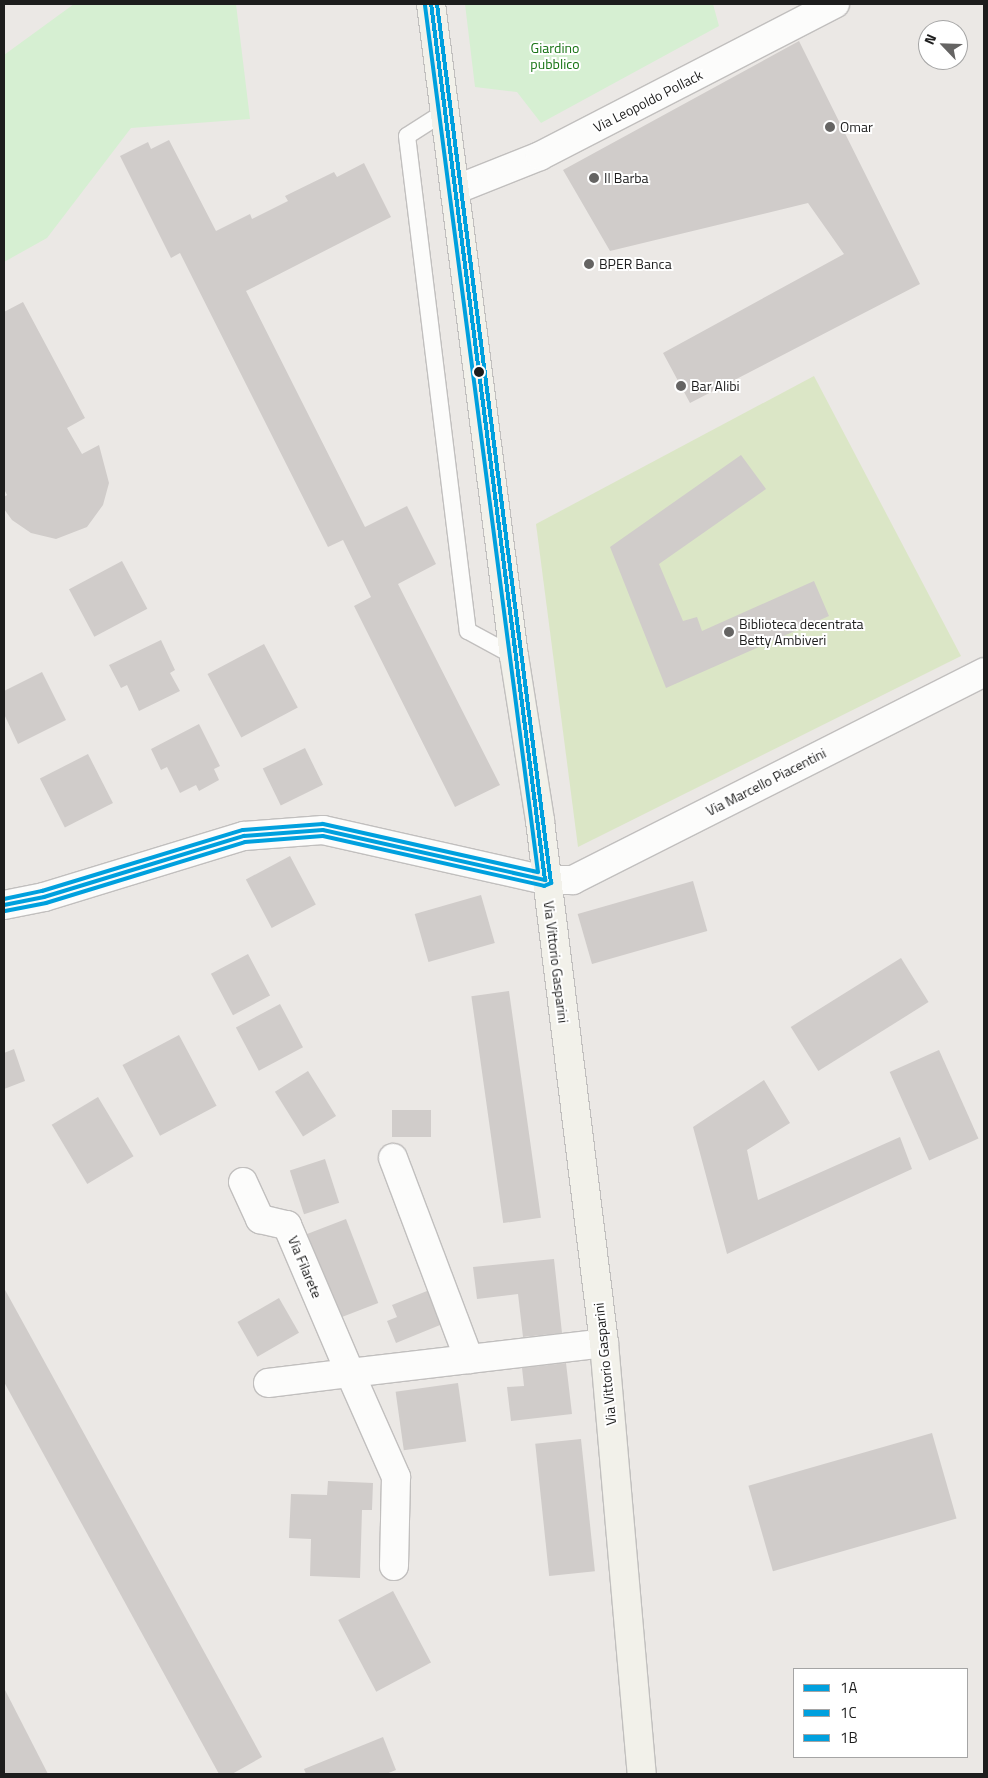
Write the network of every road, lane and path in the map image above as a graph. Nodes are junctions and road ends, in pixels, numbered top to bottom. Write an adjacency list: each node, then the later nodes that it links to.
1 (431, 4): 3 (street, Via Vittorio Gasparini)
2 (835, 4): 4 (street, Via Leopoldo Pollack)
3 (446, 111): 4 (street, Via Vittorio Gasparini); 5 (lane)
4 (457, 189): 5 (street, Via Vittorio Gasparini)
5 (514, 656): 7 (street, Via Vittorio Gasparini)
6 (984, 672): 7 (street, Via Marcello Piacentini)
7 (545, 880): 8 (street, Via Marcello Piacentini); 11 (street, Via Vittorio Gasparini)
8 (4, 905)
9 (393, 1158): 12 (street)
10 (243, 1182): 13 (street, Via Filarete)
11 (604, 1343): 12 (street); 16 (street, Via Vittorio Gasparini)
12 (469, 1359): 13 (street)
13 (350, 1373): 14 (street); 15 (street, Via Filarete)
14 (268, 1383)
15 (394, 1566)
16 (642, 1774)

